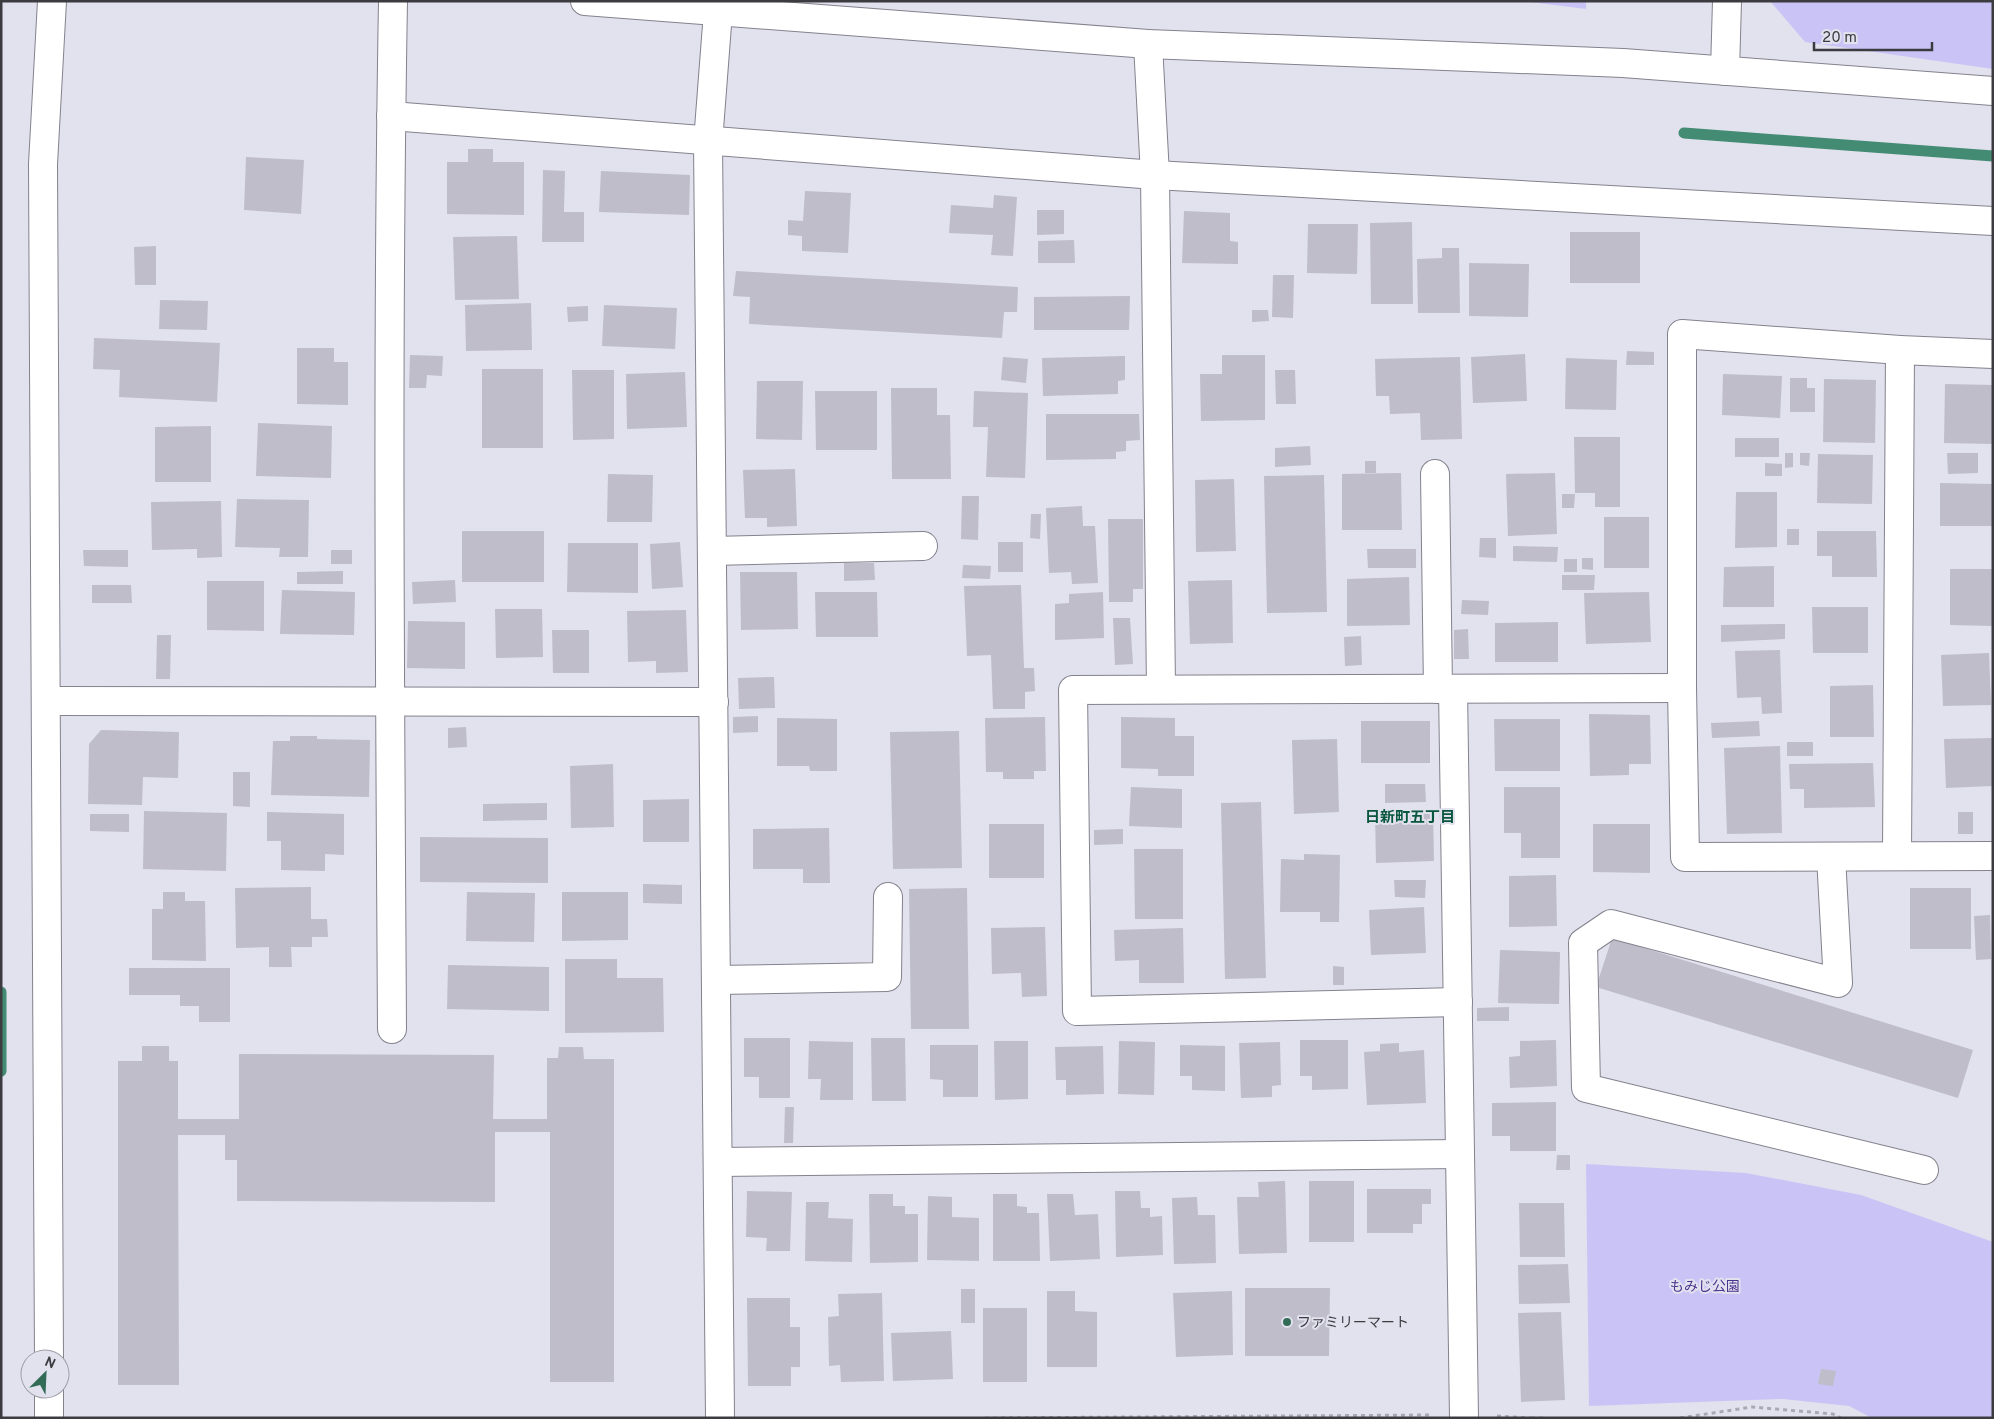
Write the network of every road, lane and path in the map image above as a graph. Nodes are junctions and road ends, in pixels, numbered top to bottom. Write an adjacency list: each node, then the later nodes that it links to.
1 (52, 1): 21 (street)
2 (393, 1): 9 (street)
3 (585, 1): 5 (street)
4 (1727, 1): 7 (street)
5 (718, 12): 6 (street); 10 (street)
6 (1148, 44): 7 (street); 11 (street)
7 (1725, 71): 8 (street)
8 (1993, 91)
9 (391, 116): 10 (street); 22 (street)
10 (708, 142): 11 (street); 17 (street)
11 (1155, 175): 12 (street); 20 (street)
12 (1993, 221)
13 (1900, 350): 14 (street); 18 (street); 24 (street)
14 (1993, 354)
15 (1435, 474): 19 (street)
16 (923, 546): 17 (street)
17 (712, 551): 23 (street)
18 (1682, 688): 19 (street); 26 (street)
19 (1445, 689): 20 (street); 29 (street)
20 (1161, 690): 29 (street)
21 (46, 701): 22 (street); 34 (street)
22 (390, 702): 23 (street); 30 (street)
23 (714, 702): 28 (street)
24 (1897, 856): 25 (street); 26 (street)
25 (1993, 856)
26 (1831, 857): 33 (street)
27 (888, 897): 28 (street)
28 (716, 980): 32 (street)
29 (1458, 1002): 31 (street)
30 (392, 1029)
31 (1460, 1154): 32 (street); 36 (street)
32 (718, 1162): 38 (street)
33 (1924, 1170)
34 (49, 1349)
35 (49, 1399): 37 (street)
36 (1464, 1416): 39 (path); 40 (path)
37 (49, 1418)
38 (720, 1418)
39 (985, 1418)
40 (1531, 1418): 41 (path)
41 (1547, 1418)
42 (1680, 1418): 43 (path)
43 (1841, 1418)

